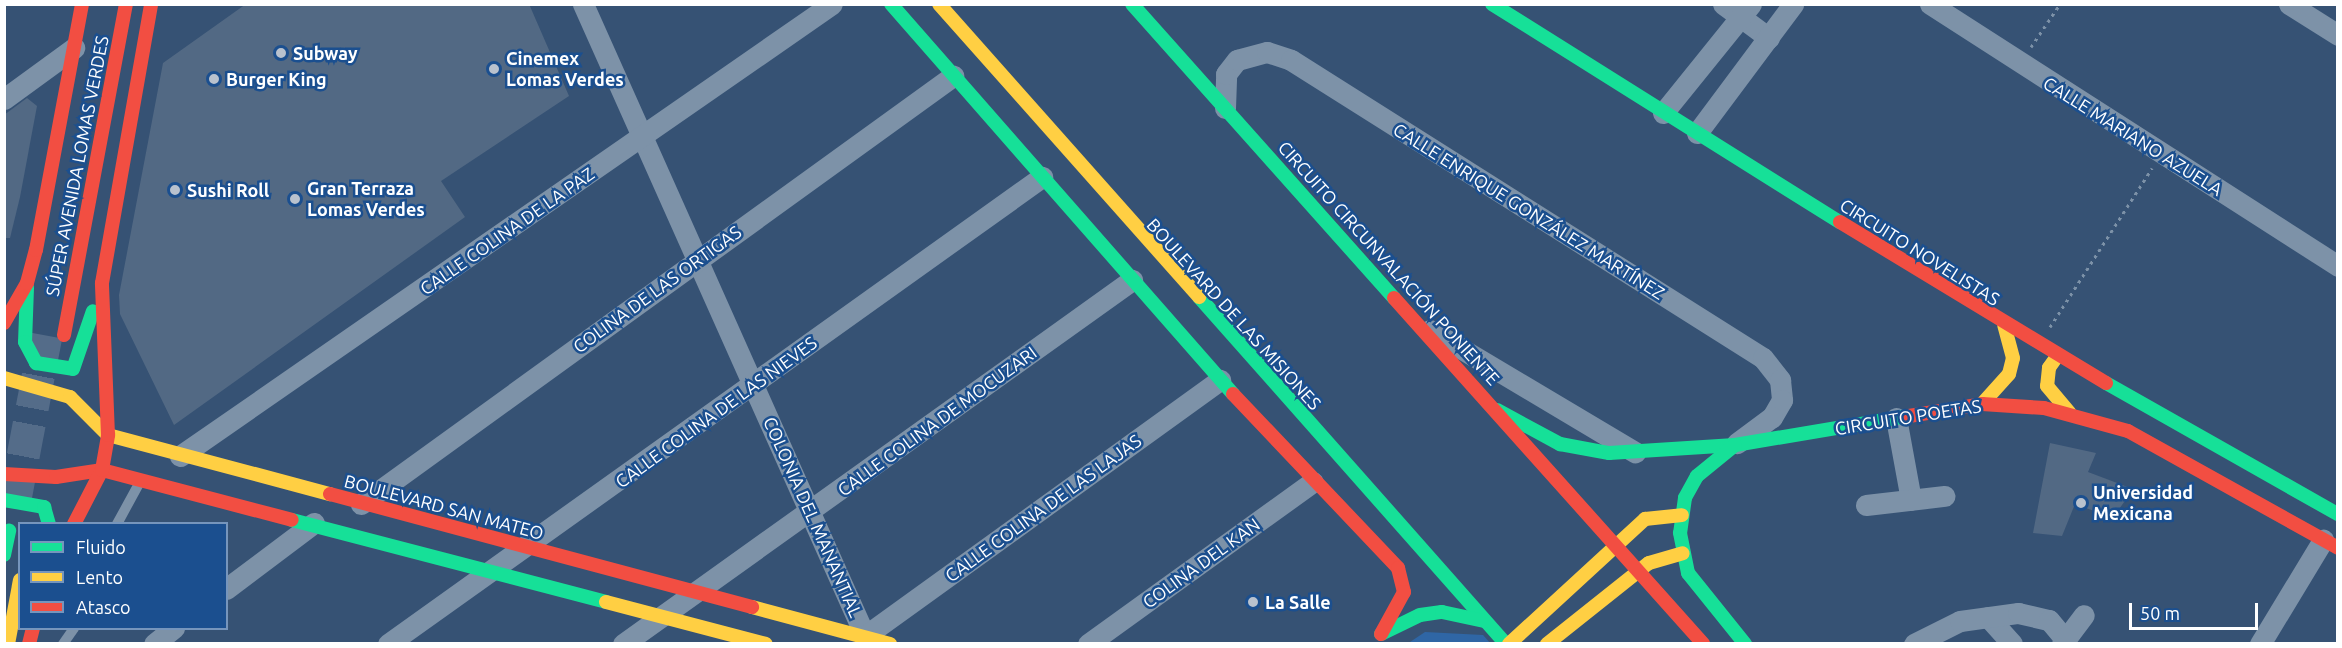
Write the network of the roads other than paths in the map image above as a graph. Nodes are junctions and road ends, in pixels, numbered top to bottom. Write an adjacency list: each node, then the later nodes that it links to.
1 (82, 4): 17 (main road, SÚPER AVENIDA LOMAS VERDES)
2 (126, 4): 33 (main road, SÚPER AVENIDA LOMAS VERDES)
3 (151, 4): 29 (main road)
4 (832, 4): 23 (street, CALLE COLINA DE LA PAZ)
5 (891, 4): 18 (main road)
6 (939, 4): 76 (main road, BOULEVARD DE LAS MISIONES)
7 (1132, 4): 20 (main road, CIRCUITO CIRCUNVALACIÓN PONIENTE)
8 (1492, 4): 21 (main road, CIRCUITO NOVELISTAS)
9 (1723, 4): 14 (street)
10 (1794, 4): 16 (street)
11 (1929, 4): 26 (street, CALLE MARIANO AZUELA)
12 (2289, 4): 15 (street)
13 (588, 7): 23 (street, COLONIA DEL MANANTIAL)
14 (1746, 11): 16 (street); 21 (street)
15 (2337, 35)
16 (1769, 38): 22 (street)
17 (74, 48): 19 (street); 28 (main road, SÚPER AVENIDA LOMAS VERDES)
18 (953, 76): 24 (main road); 25 (street, COLINA DE LAS ORTIGAS)
19 (4, 99)
20 (1225, 108): 30 (main road, CIRCUITO CIRCUNVALACIÓN PONIENTE); 43 (street, CALLE ENRIQUE GONZÁLEZ MARTÍNEZ)
21 (1663, 112): 22 (main road, CIRCUITO NOVELISTAS)
22 (1697, 133): 32 (main road, CIRCUITO NOVELISTAS)
23 (644, 137): 25 (street, COLONIA DEL MANANTIAL); 45 (street, CALLE COLINA DE LA PAZ)
24 (1042, 177): 27 (main road); 37 (street, CALLE COLINA DE LAS NIEVES)
25 (698, 260): 37 (street, COLONIA DEL MANANTIAL); 53 (street, COLINA DE LAS ORTIGAS)
26 (2337, 266)
27 (1132, 280): 36 (main road); 55 (street, CALLE COLINA DE MOCUZARI)
28 (27, 283): 29 (main road); 31 (main road, SÚPER AVENIDA LOMAS VERDES)
29 (102, 283): 42 (main road)
30 (1417, 322): 39 (main road, CIRCUITO CIRCUNVALACIÓN PONIENTE); 44 (street)
31 (4, 323)
32 (2004, 326): 34 (main road, CIRCUITO NOVELISTAS); 38 (main road)
33 (64, 335)
34 (2058, 355): 40 (main road); 56 (main road, CIRCUITO NOVELISTAS)
35 (4, 378): 42 (main road, BOULEVARD SAN MATEO)
36 (1220, 380): 49 (main road); 80 (street, CALLE COLINA DE LAS LAJAS)
37 (754, 385): 55 (street, COLONIA DEL MANANTIAL); 64 (street, CALLE COLINA DE LAS NIEVES)
38 (1982, 404): 40 (main road, CIRCUITO POETAS); 41 (main road, CIRCUITO POETAS)
39 (1497, 411): 44 (main road, CIRCUITO POETAS); 65 (main road, CIRCUITO CIRCUNVALACIÓN PONIENTE)
40 (2070, 413): 63 (main road, CIRCUITO POETAS)
41 (1896, 418): 43 (main road, CIRCUITO POETAS); 52 (street)
42 (108, 435): 45 (main road, BOULEVARD SAN MATEO); 46 (main road)
43 (1735, 445): 44 (main road, CIRCUITO POETAS); 57 (main road, CIRCUITO POETAS)
44 (1635, 452)
45 (180, 456): 53 (main road, BOULEVARD SAN MATEO)
46 (102, 470): 47 (main road); 48 (main road); 59 (main road)
47 (4, 474)
48 (141, 480): 60 (lane); 61 (main road)
49 (1313, 482): 79 (main road); 89 (street, COLINA DEL KAN)
50 (1944, 496): 52 (street)
51 (4, 500): 58 (main road)
52 (1911, 500): 54 (street)
53 (361, 504): 64 (main road, BOULEVARD SAN MATEO)
54 (1866, 505)
55 (812, 511): 72 (street, CALLE COLINA DE MOCUZARI); 80 (street, COLONIA DEL MANANTIAL)
56 (2337, 514)
57 (1682, 515): 65 (main road); 66 (main road, CIRCUITO POETAS)
58 (48, 522)
59 (75, 522)
60 (118, 522)
61 (314, 523): 69 (main road); 70 (street)
62 (9, 531): 67 (main road)
63 (2330, 544): 97 (street)
64 (529, 546): 69 (street, CALLE COLINA DE LAS NIEVES); 72 (main road, BOULEVARD SAN MATEO)
65 (1617, 548): 68 (main road, CIRCUITO CIRCUNVALACIÓN PONIENTE); 91 (main road)
66 (1683, 553): 68 (main road); 94 (main road, CIRCUITO POETAS)
67 (4, 555)
68 (1639, 571): 92 (main road); 93 (main road, CIRCUITO CIRCUNVALACIÓN PONIENTE)
69 (492, 572): 74 (main road); 85 (street, CALLE COLINA DE LAS NIEVES)
70 (228, 588)
71 (18, 591): 82 (main road)
72 (692, 593): 74 (street, CALLE COLINA DE MOCUZARI); 80 (main road, BOULEVARD SAN MATEO)
73 (2084, 615): 81 (street)
74 (662, 616): 86 (street, CALLE COLINA DE MOCUZARI); 87 (main road)
75 (1988, 617): 81 (street); 95 (street); 96 (street)
76 (1484, 621): 79 (main road); 91 (main road, BOULEVARD DE LAS MISIONES)
77 (73, 630): 83 (lane)
78 (172, 630): 84 (street)
79 (1381, 634): 90 (main road)
80 (865, 636): 88 (main road, BOULEVARD SAN MATEO)
81 (2063, 641)
82 (8, 644)
83 (63, 644)
84 (154, 644)
85 (388, 644)
86 (623, 644)
87 (766, 644)
88 (890, 644)
89 (1088, 644)
90 (1367, 644)
91 (1507, 644)
92 (1547, 644)
93 (1703, 644)
94 (1745, 644)
95 (1914, 644)
96 (2012, 644)
97 (2260, 644)

